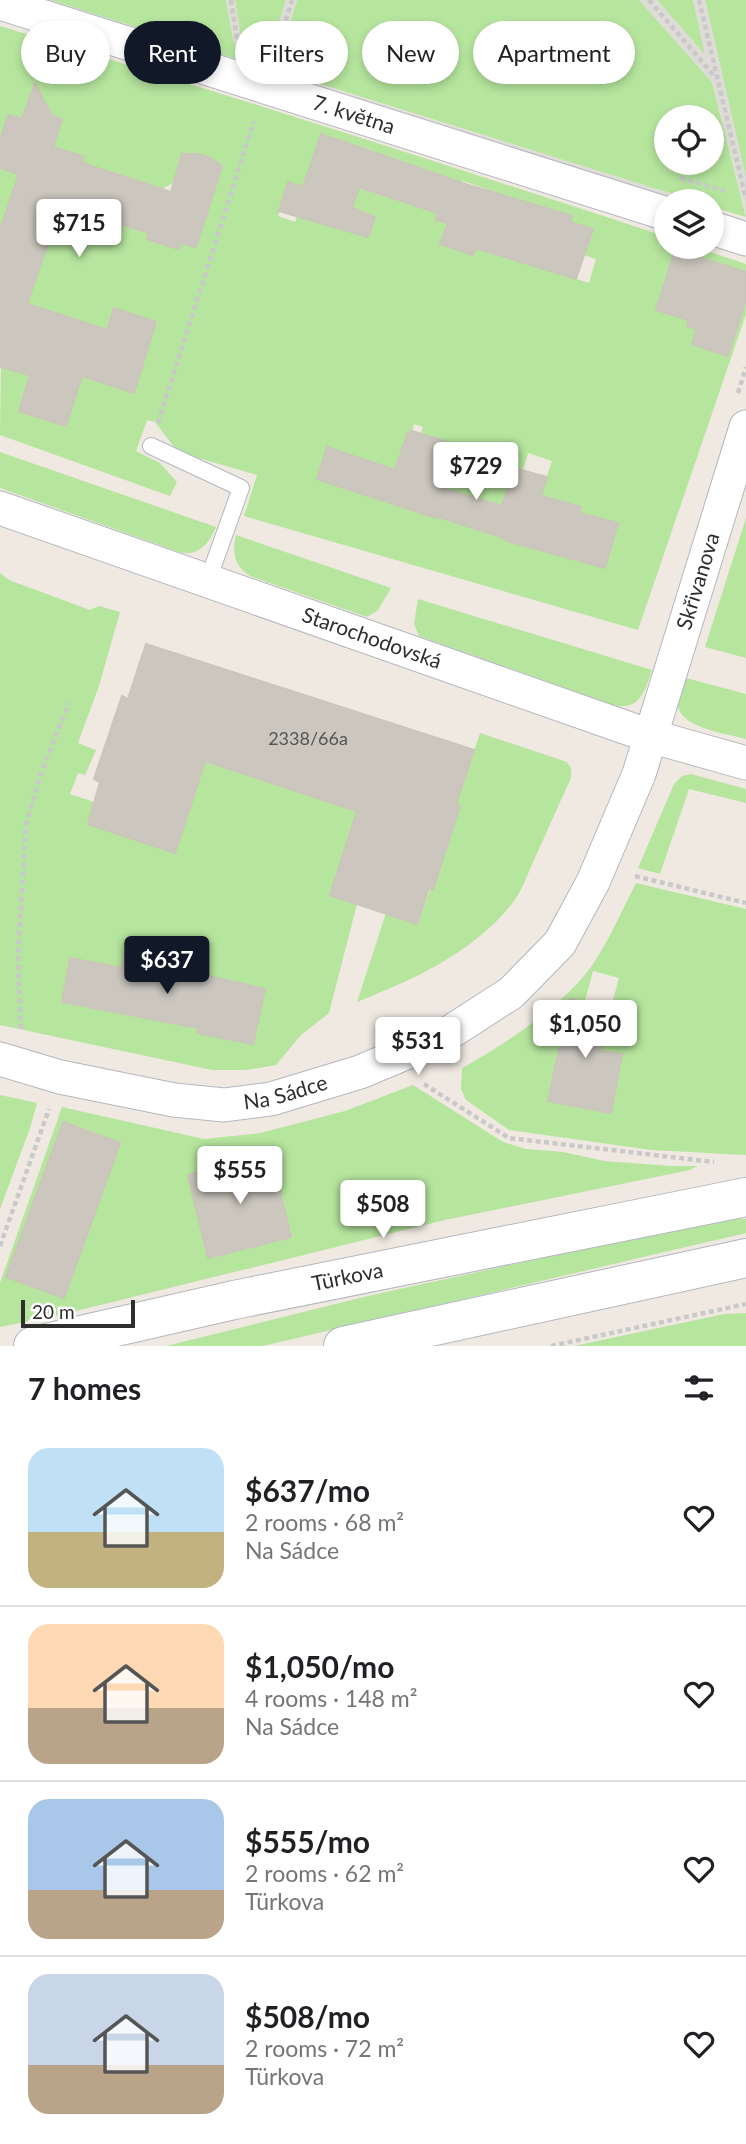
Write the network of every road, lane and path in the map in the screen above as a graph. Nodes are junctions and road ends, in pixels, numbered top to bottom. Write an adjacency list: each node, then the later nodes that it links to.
1 (231, 0): 6 (path)
2 (292, 0): 8 (path)
3 (649, 0): 7 (path)
4 (699, 0): 7 (path)
5 (0, 3): 8 (street, 7. května)
6 (235, 27)
7 (717, 79): 9 (path)
8 (266, 87): 10 (street, 7. května); 14 (path)
9 (746, 199)
10 (654, 210)
11 (724, 232): 12 (street)
12 (746, 239)
13 (746, 427): 18 (street, Skřivanova)
14 (151, 446): 16 (lane)
15 (0, 508): 16 (street, Starochodovská)
16 (208, 580): 18 (street, Starochodovská)
17 (69, 704): 22 (path)
18 (650, 736): 19 (street, Starochodovská); 23 (street, Na Sádce)
19 (746, 763)
20 (628, 874): 21 (path)
21 (746, 903)
22 (11, 1047): 23 (street, Na Sádce)
23 (60, 1077): 27 (path)
24 (415, 1078): 25 (path)
25 (723, 1163)
26 (746, 1197): 30 (main road, Türkova)
27 (0, 1246)
28 (746, 1258): 31 (main road)
29 (746, 1304): 32 (path)
30 (33, 1346)
31 (343, 1346)
32 (551, 1346)

